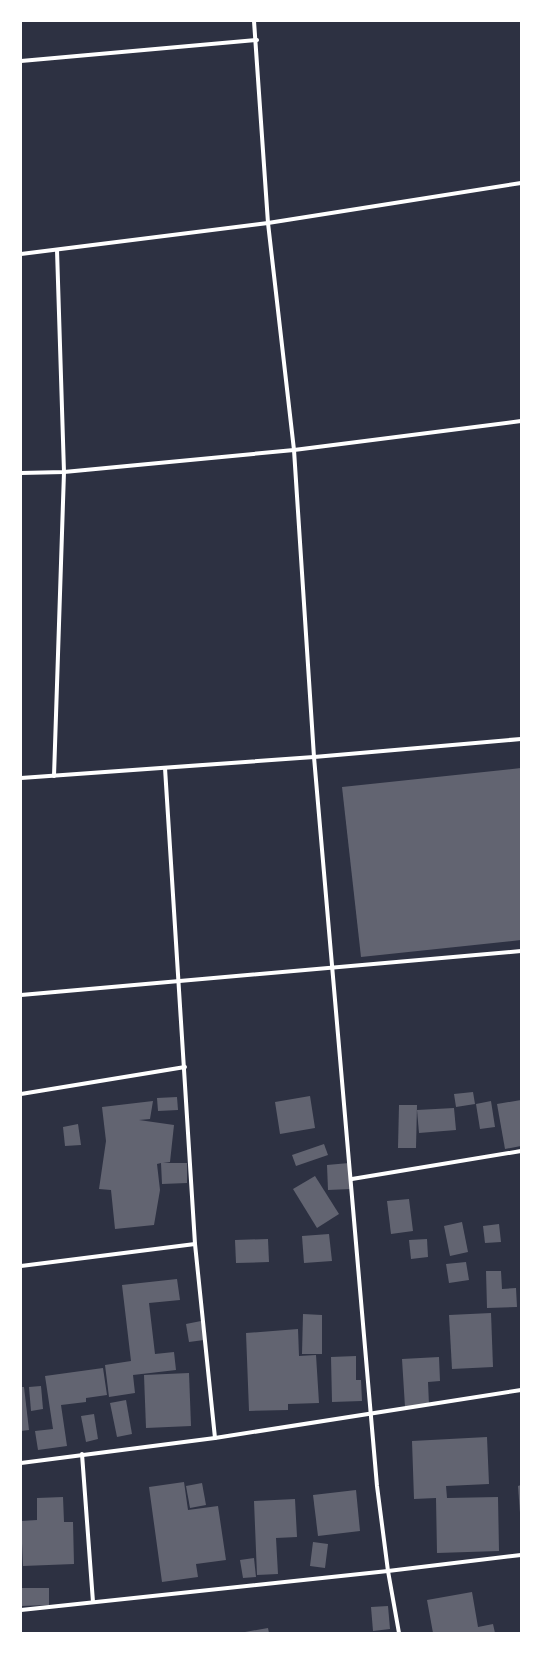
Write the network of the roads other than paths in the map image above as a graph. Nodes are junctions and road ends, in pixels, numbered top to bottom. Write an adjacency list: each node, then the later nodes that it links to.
1 (254, 21): 2 (street)
2 (257, 40): 3 (street); 5 (street)
3 (21, 61)
4 (521, 183): 5 (street)
5 (268, 223): 6 (street); 10 (street)
6 (57, 250): 7 (street); 11 (street)
7 (21, 254)
8 (521, 421): 9 (street); 10 (street)
9 (521, 427)
10 (294, 450): 11 (street); 14 (street)
11 (64, 472): 12 (street); 16 (street)
12 (21, 473)
13 (521, 739): 14 (street)
14 (314, 757): 15 (street); 19 (street)
15 (165, 768): 16 (street); 20 (street)
16 (54, 776): 17 (street)
17 (21, 778)
18 (521, 951): 19 (street)
19 (332, 969): 20 (street); 25 (street)
20 (178, 982): 21 (street); 22 (street)
21 (21, 995)
22 (185, 1067): 23 (street); 26 (street)
23 (21, 1094)
24 (521, 1151): 25 (street)
25 (352, 1179): 29 (street)
26 (195, 1244): 27 (street); 30 (street)
27 (21, 1266)
28 (521, 1390): 29 (street)
29 (371, 1414): 30 (street); 34 (street)
30 (215, 1438): 31 (street)
31 (82, 1454): 32 (street); 35 (street)
32 (21, 1463)
33 (521, 1555): 34 (street)
34 (388, 1571): 35 (street); 37 (street)
35 (94, 1602): 36 (street)
36 (21, 1610)
37 (399, 1633)

